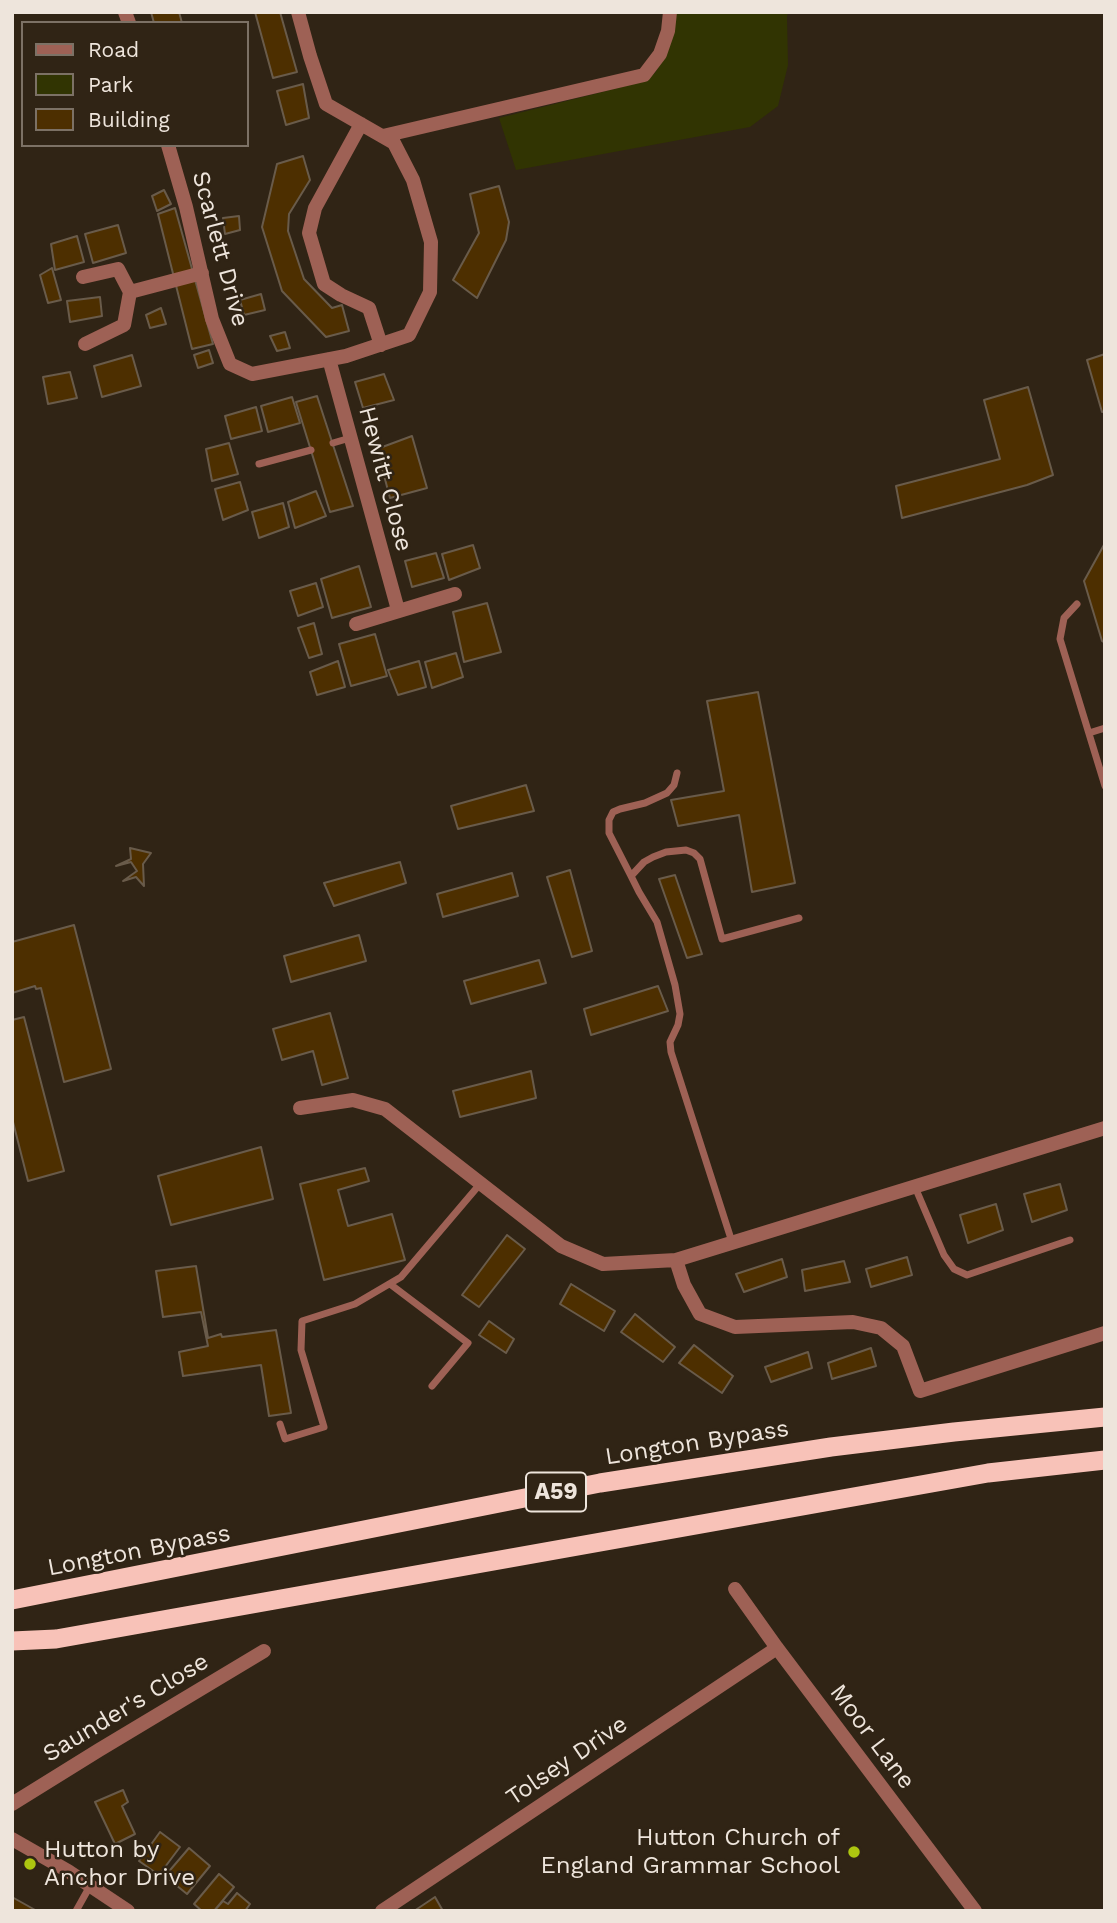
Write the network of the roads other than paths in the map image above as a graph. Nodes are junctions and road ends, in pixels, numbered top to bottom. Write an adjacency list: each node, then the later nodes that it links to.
1 (298, 12): 3 (street)
2 (670, 12): 4 (street)
3 (361, 124): 4 (street); 10 (street)
4 (383, 136): 10 (street)
5 (168, 147): 6 (street, Scarlett Drive)
6 (202, 273): 8 (street); 11 (street, Scarlett Drive)
7 (83, 277): 8 (street)
8 (130, 292): 9 (street)
9 (85, 344)
10 (381, 345): 11 (street)
11 (329, 359): 12 (street, Hewitt Close)
12 (351, 437): 13 (lane); 18 (street, Hewitt Close)
13 (333, 443)
14 (311, 450): 15 (lane)
15 (259, 464)
16 (455, 594): 18 (street)
17 (1077, 604): 21 (lane)
18 (398, 610): 19 (street)
19 (356, 624)
20 (1105, 729): 21 (lane)
21 (1089, 733): 23 (lane)
22 (677, 773): 24 (lane)
23 (1105, 786)
24 (631, 876): 25 (lane); 31 (lane)
25 (799, 918)
26 (300, 1108): 28 (street)
27 (1105, 1128): 29 (street)
28 (481, 1184): 32 (street); 33 (lane)
29 (915, 1187): 30 (lane); 31 (street)
30 (1070, 1240)
31 (732, 1243): 32 (street)
32 (676, 1260): 34 (street)
33 (390, 1284): 35 (lane); 37 (lane)
34 (1105, 1333)
35 (432, 1386)
36 (1105, 1417): 40 (highway, Longton Bypass / A59)
37 (280, 1424)
38 (1105, 1460): 41 (highway, A59)
39 (735, 1588): 42 (street, Moor Lane)
40 (12, 1600)
41 (12, 1641)
42 (777, 1648): 49 (street, Tolsey Drive); 50 (street, Moor Lane)
43 (264, 1651): 44 (street, Saunder's Close)
44 (12, 1804)
45 (12, 1839): 46 (street)
46 (90, 1886): 47 (lane); 48 (street)
47 (76, 1911)
48 (128, 1911)
49 (382, 1911)
50 (975, 1911)

